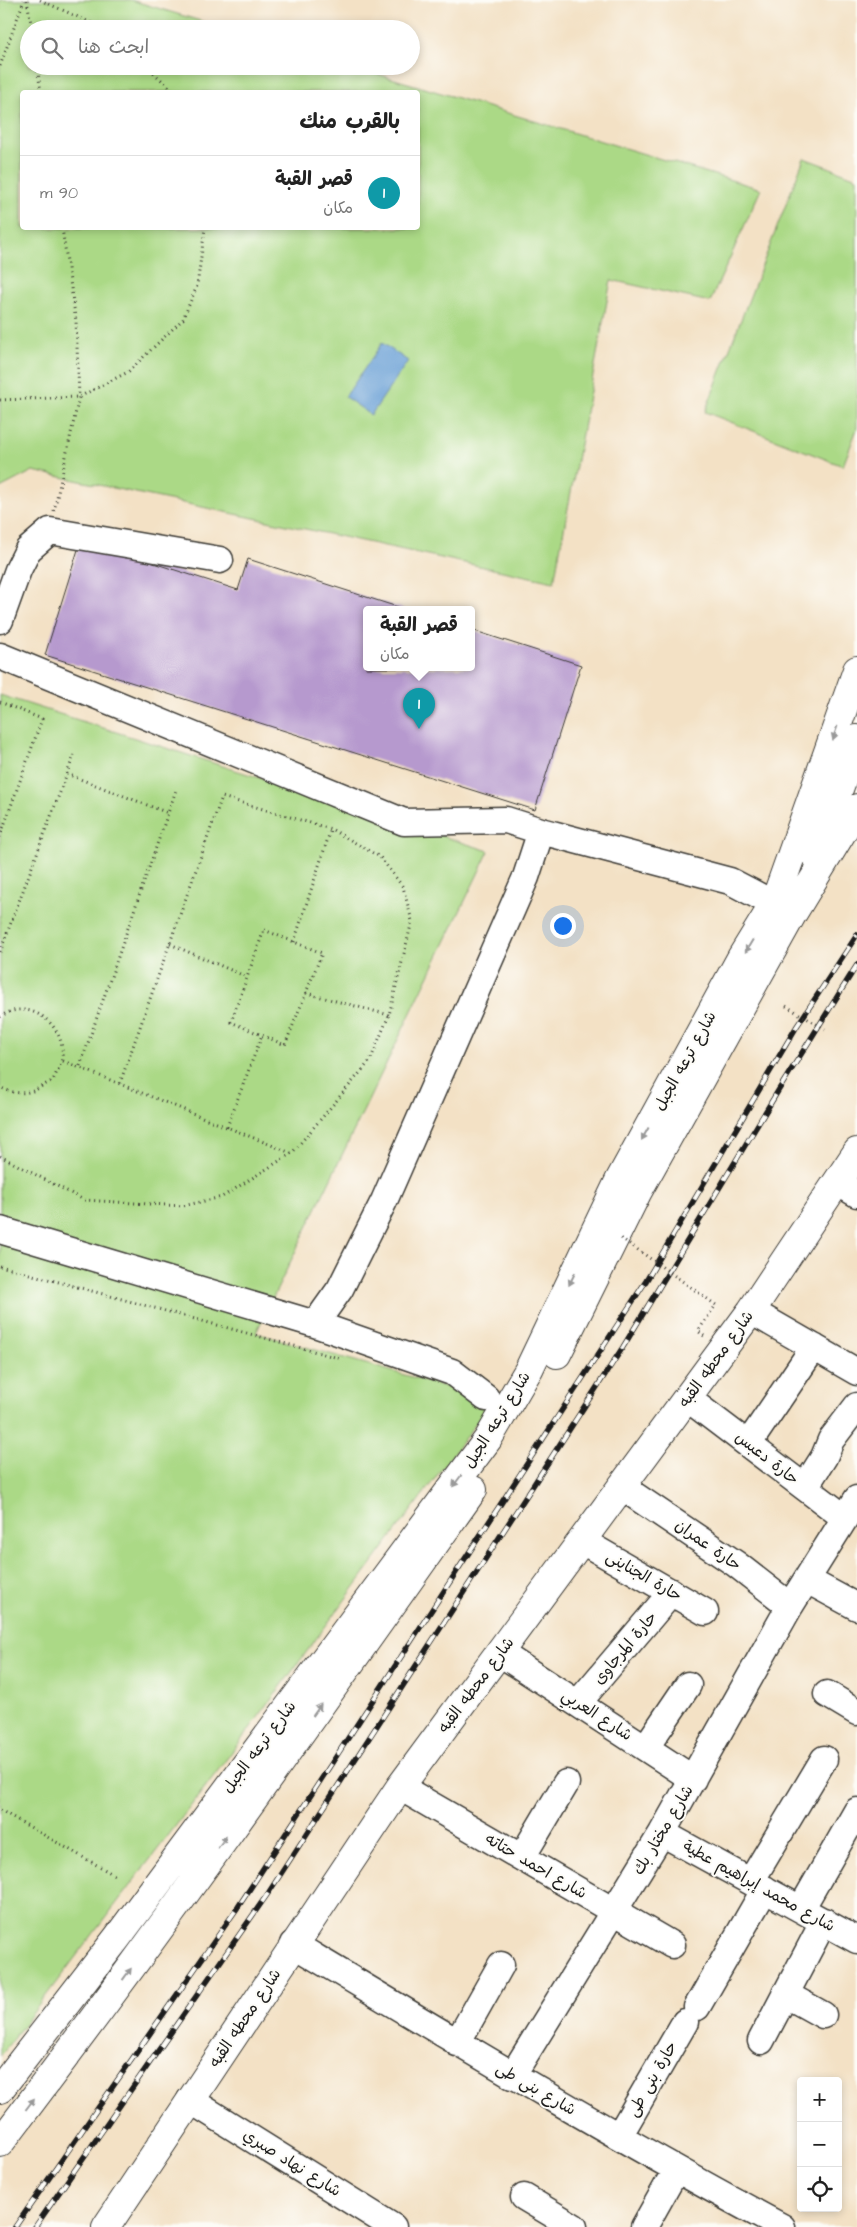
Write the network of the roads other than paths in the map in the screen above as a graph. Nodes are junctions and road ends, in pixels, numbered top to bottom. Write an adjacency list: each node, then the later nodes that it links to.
1 (220, 560): 2 (street)
2 (1, 616)
3 (0, 656): 7 (street)
4 (857, 670): 8 (main road, شارع ترعه الجبل, one-way to 8)
5 (857, 739): 8 (main road, شارع ترعه الجبل)
6 (857, 808): 8 (main road, شارع ترعه الجبل)
7 (541, 831): 8 (street); 13 (street)
8 (784, 909): 55 (main road, شارع ترعه الجبل, one-way to 55); 58 (main road, شارع ترعه الجبل, one-way to 8)
9 (856, 1154): 10 (main road, شارع محطه القبه)
10 (847, 1188): 12 (main road, شارع محطه القبه)
11 (0, 1230): 13 (street)
12 (751, 1311): 14 (street); 17 (main road, شارع محطه القبه)
13 (315, 1324): 16 (street)
14 (814, 1347): 15 (street); 19 (street)
15 (857, 1372)
16 (486, 1398)
17 (687, 1398): 19 (street, حارة دعبس); 20 (main road, شارع محطه القبه)
18 (857, 1406): 21 (street)
19 (749, 1443): 21 (street, حارة دعبس)
20 (622, 1487): 23 (main road, شارع محطه القبه); 26 (street, حارة عمران)
21 (805, 1487): 22 (street, حارة دعبس)
22 (851, 1508): 24 (street, شارع مختار بك)
23 (582, 1541): 25 (street, حارة الجناينى); 29 (main road, شارع محطه القبه)
24 (807, 1580): 26 (street, شارع مختار بك); 27 (street)
25 (672, 1592): 28 (street, حارة الجناينى); 32 (street, حارة المرجاوى)
26 (790, 1606): 36 (street, شارع مختار بك)
27 (857, 1607)
28 (705, 1612)
29 (500, 1653): 32 (street, شارع العربي); 38 (main road, شارع محطه القبه)
30 (688, 1685): 34 (street)
31 (826, 1694): 33 (street)
32 (578, 1703): 34 (street, شارع العربي)
33 (857, 1712)
34 (646, 1747): 36 (street, شارع العربي)
35 (824, 1759): 42 (street, حارة بنى طى)
36 (693, 1779): 40 (street, شارع مختار بك)
37 (566, 1783): 41 (street)
38 (400, 1787): 41 (street, شارع احمد حتاته); 47 (main road, شارع محطه القبه)
39 (857, 1811): 43 (street)
40 (662, 1832): 42 (street, شارع محمد إبراهيم عطية); 44 (street, شارع مختار بك)
41 (522, 1857): 44 (street, شارع احمد حتاته)
42 (758, 1885): 43 (street, شارع محمد إبراهيم عطية); 57 (street, حارة بنى طى)
43 (801, 1909): 45 (street, شارع محمد إبراهيم عطية)
44 (614, 1911): 48 (street, شارع احمد حتاته); 54 (street, شارع مختار بك)
45 (824, 1921): 46 (street, شارع محمد إبراهيم عطية); 50 (street)
46 (857, 1940)
47 (294, 1944): 53 (street, شارع بنى طى); 56 (main road, شارع محطه القبه)
48 (672, 1945)
49 (501, 1966): 53 (street)
50 (785, 1994): 51 (street); 52 (street)
51 (823, 2015)
52 (761, 2041)
53 (457, 2043): 54 (street, شارع بنى طى)
54 (512, 2076): 57 (street, شارع بنى طى)
55 (0, 2089)
56 (190, 2100): 61 (main road, شارع محطه القبه); 62 (street, شارع نهاد صبري)
57 (619, 2136): 59 (street, شارع بنى طى)
58 (0, 2143)
59 (676, 2170): 64 (street); 65 (street, شارع بنى طى)
60 (524, 2197): 63 (street)
61 (115, 2224)
62 (393, 2227)
63 (574, 2227)
64 (644, 2227)
65 (782, 2227)

